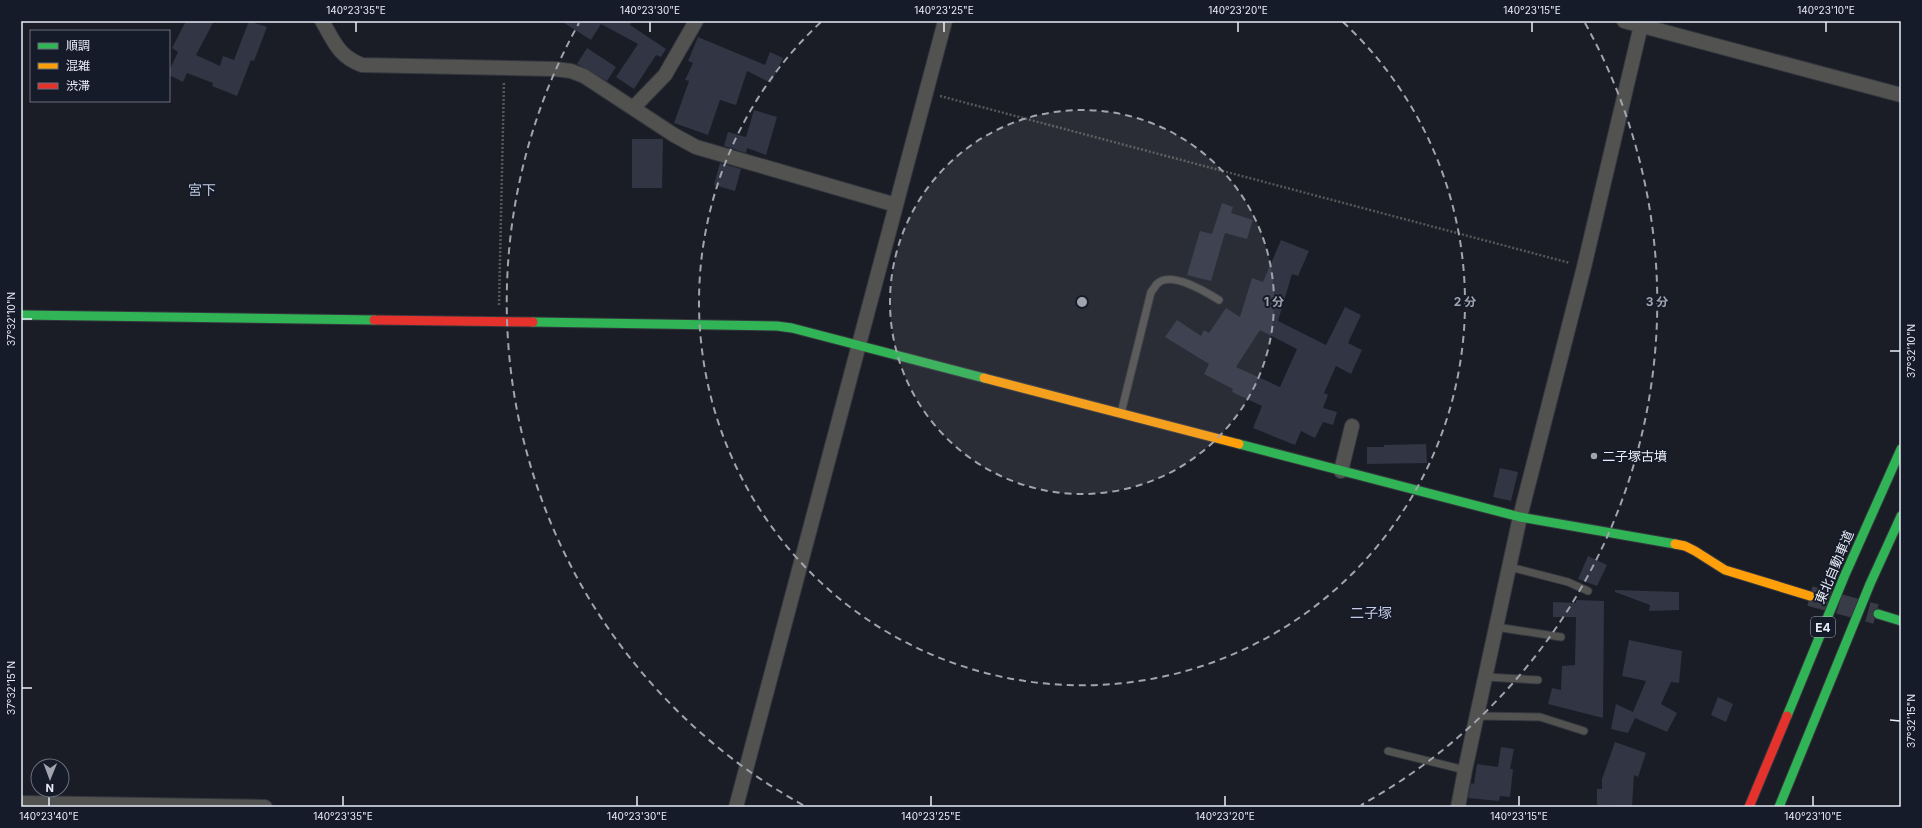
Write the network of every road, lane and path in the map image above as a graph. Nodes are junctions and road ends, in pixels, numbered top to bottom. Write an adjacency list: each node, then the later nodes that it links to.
1 (322, 21): 6 (street)
2 (696, 21): 9 (street)
3 (945, 21): 7 (street)
4 (1624, 21): 5 (street)
5 (1641, 23): 8 (street); 11 (street)
6 (504, 68): 9 (street); 14 (path)
7 (926, 93): 10 (street); 11 (path)
8 (1901, 95)
9 (634, 107): 10 (street)
10 (896, 205): 15 (street)
11 (1584, 267): 21 (street)
12 (1219, 300): 16 (lane)
13 (21, 315): 14 (main road)
14 (499, 322): 15 (main road)
15 (860, 345): 16 (main road); 37 (street)
16 (1121, 414): 19 (main road)
17 (1352, 426): 19 (street)
18 (1901, 449): 39 (main road, 東北自動車道 / E4)
19 (1341, 471): 21 (main road)
20 (1901, 516): 40 (main road, E4)
21 (1520, 517): 22 (street); 24 (main road)
22 (1510, 567): 23 (lane); 27 (street)
23 (1588, 591)
24 (1810, 596)
25 (1878, 614): 26 (main road)
26 (1901, 621)
27 (1496, 627): 28 (lane); 29 (street)
28 (1561, 637)
29 (1486, 678): 30 (lane); 31 (street)
30 (1538, 680)
31 (1477, 716): 32 (lane); 34 (street)
32 (1584, 731)
33 (1388, 751): 34 (lane)
34 (1465, 770): 38 (street)
35 (21, 803): 36 (street)
36 (265, 807)
37 (736, 807)
38 (1458, 807)
39 (1749, 807)
40 (1779, 807)

